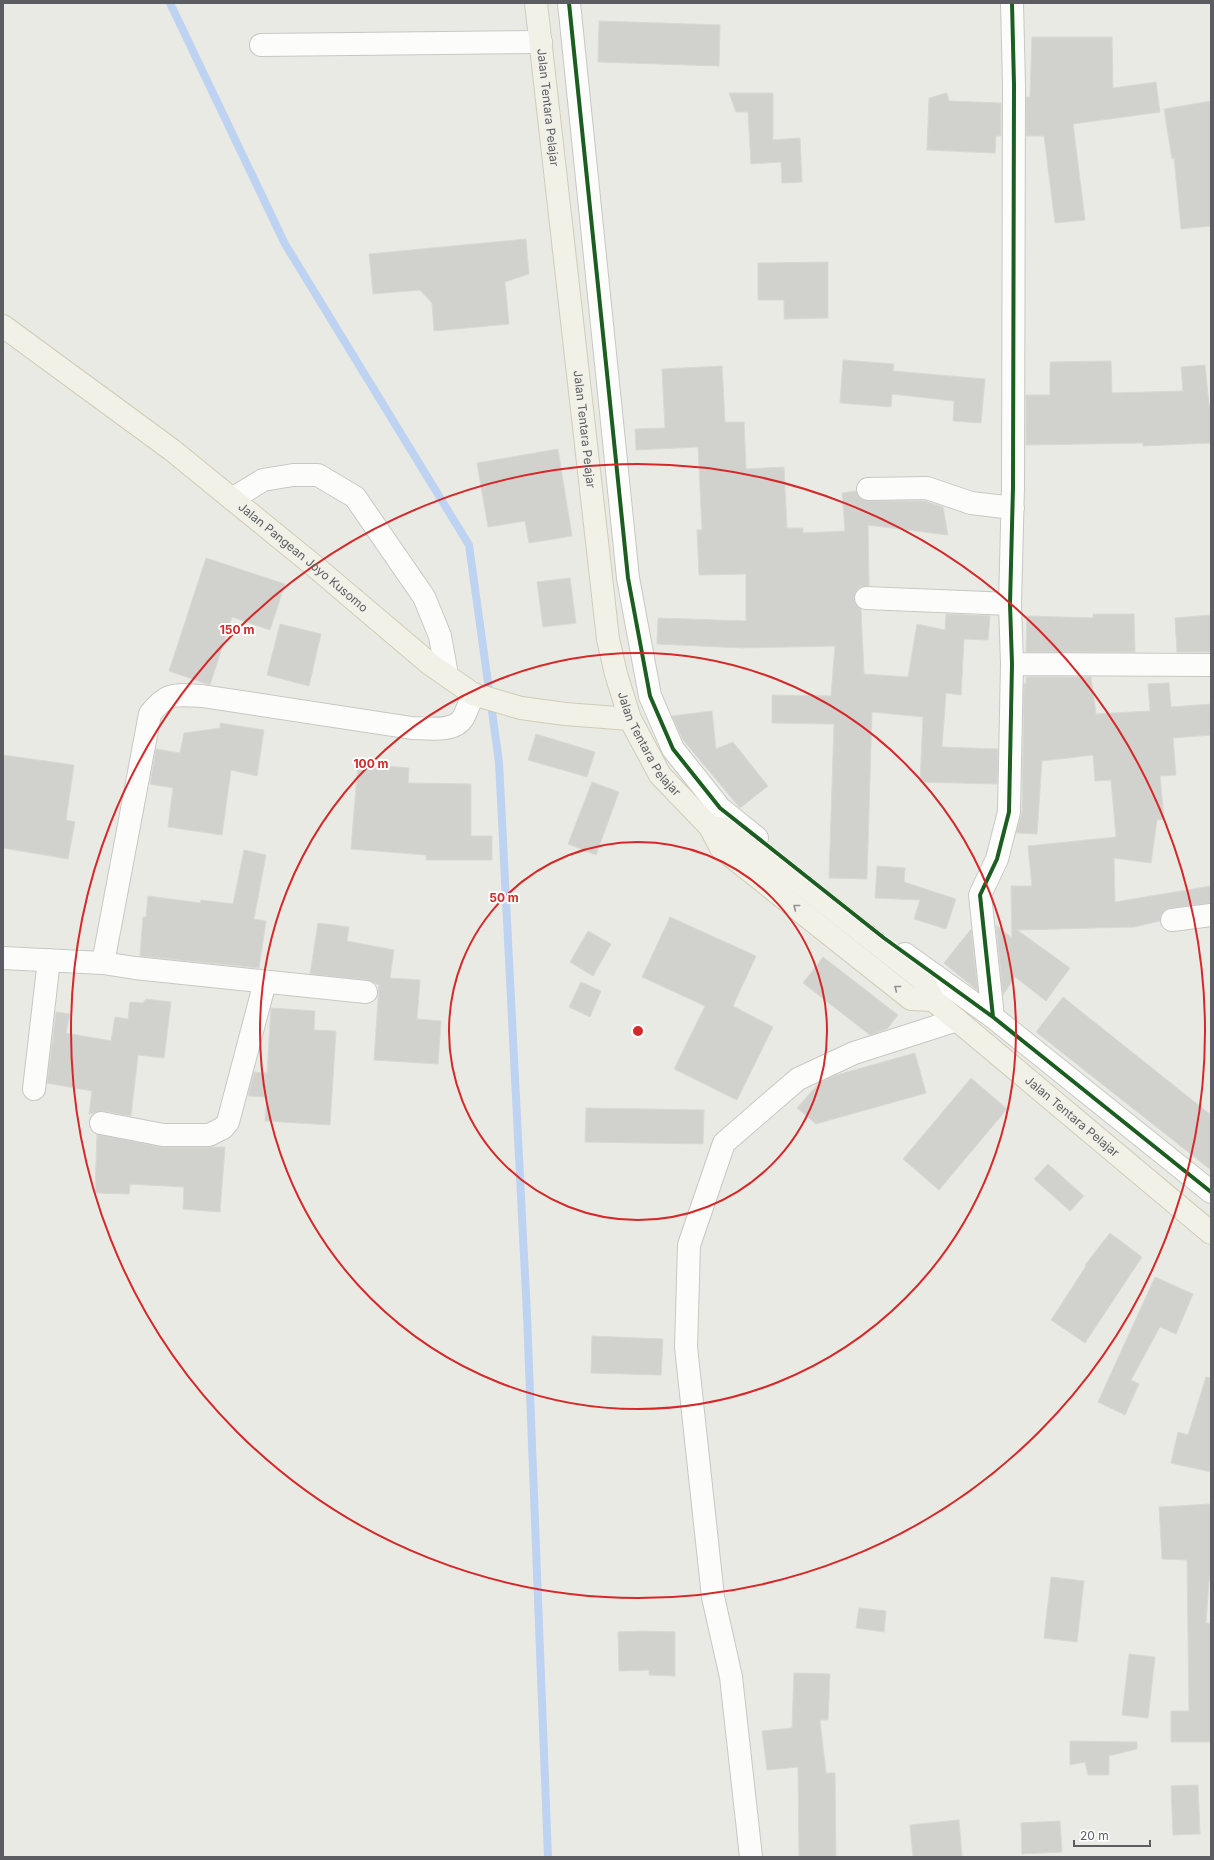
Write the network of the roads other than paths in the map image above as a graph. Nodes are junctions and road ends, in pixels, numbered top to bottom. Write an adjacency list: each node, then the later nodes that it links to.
1 (536, 3): 4 (main road, Jalan Tentara Pelajar)
2 (569, 3): 24 (street)
3 (1012, 3): 9 (street)
4 (541, 42): 5 (street); 16 (main road, Jalan Tentara Pelajar)
5 (261, 45)
6 (3, 326): 8 (main road, Jalan Pangean Joyo Kusomo)
7 (868, 489): 9 (street)
8 (232, 499): 14 (main road, Jalan Pangean Joyo Kusomo); 14 (street)
9 (1013, 508): 11 (street)
10 (866, 598): 11 (street)
11 (1010, 604): 12 (street)
12 (1012, 664): 13 (street); 24 (street)
13 (1211, 665)
14 (447, 675): 15 (main road, Jalan Pangean Joyo Kusomo)
15 (473, 694): 16 (main road, Jalan Pangean Joyo Kusomo); 21 (street)
16 (630, 719): 25 (main road, Jalan Tentara Pelajar)
17 (1211, 915): 18 (street)
18 (1172, 920)
19 (3, 958): 20 (street)
20 (49, 960): 21 (street); 26 (street)
21 (103, 963): 22 (street)
22 (265, 982): 23 (street); 27 (street)
23 (366, 992)
24 (993, 1017): 28 (street)
25 (957, 1020): 29 (main road, Jalan Tentara Pelajar); 30 (street)
26 (34, 1089)
27 (101, 1123)
28 (1211, 1192)
29 (1211, 1233)
30 (751, 1857)

